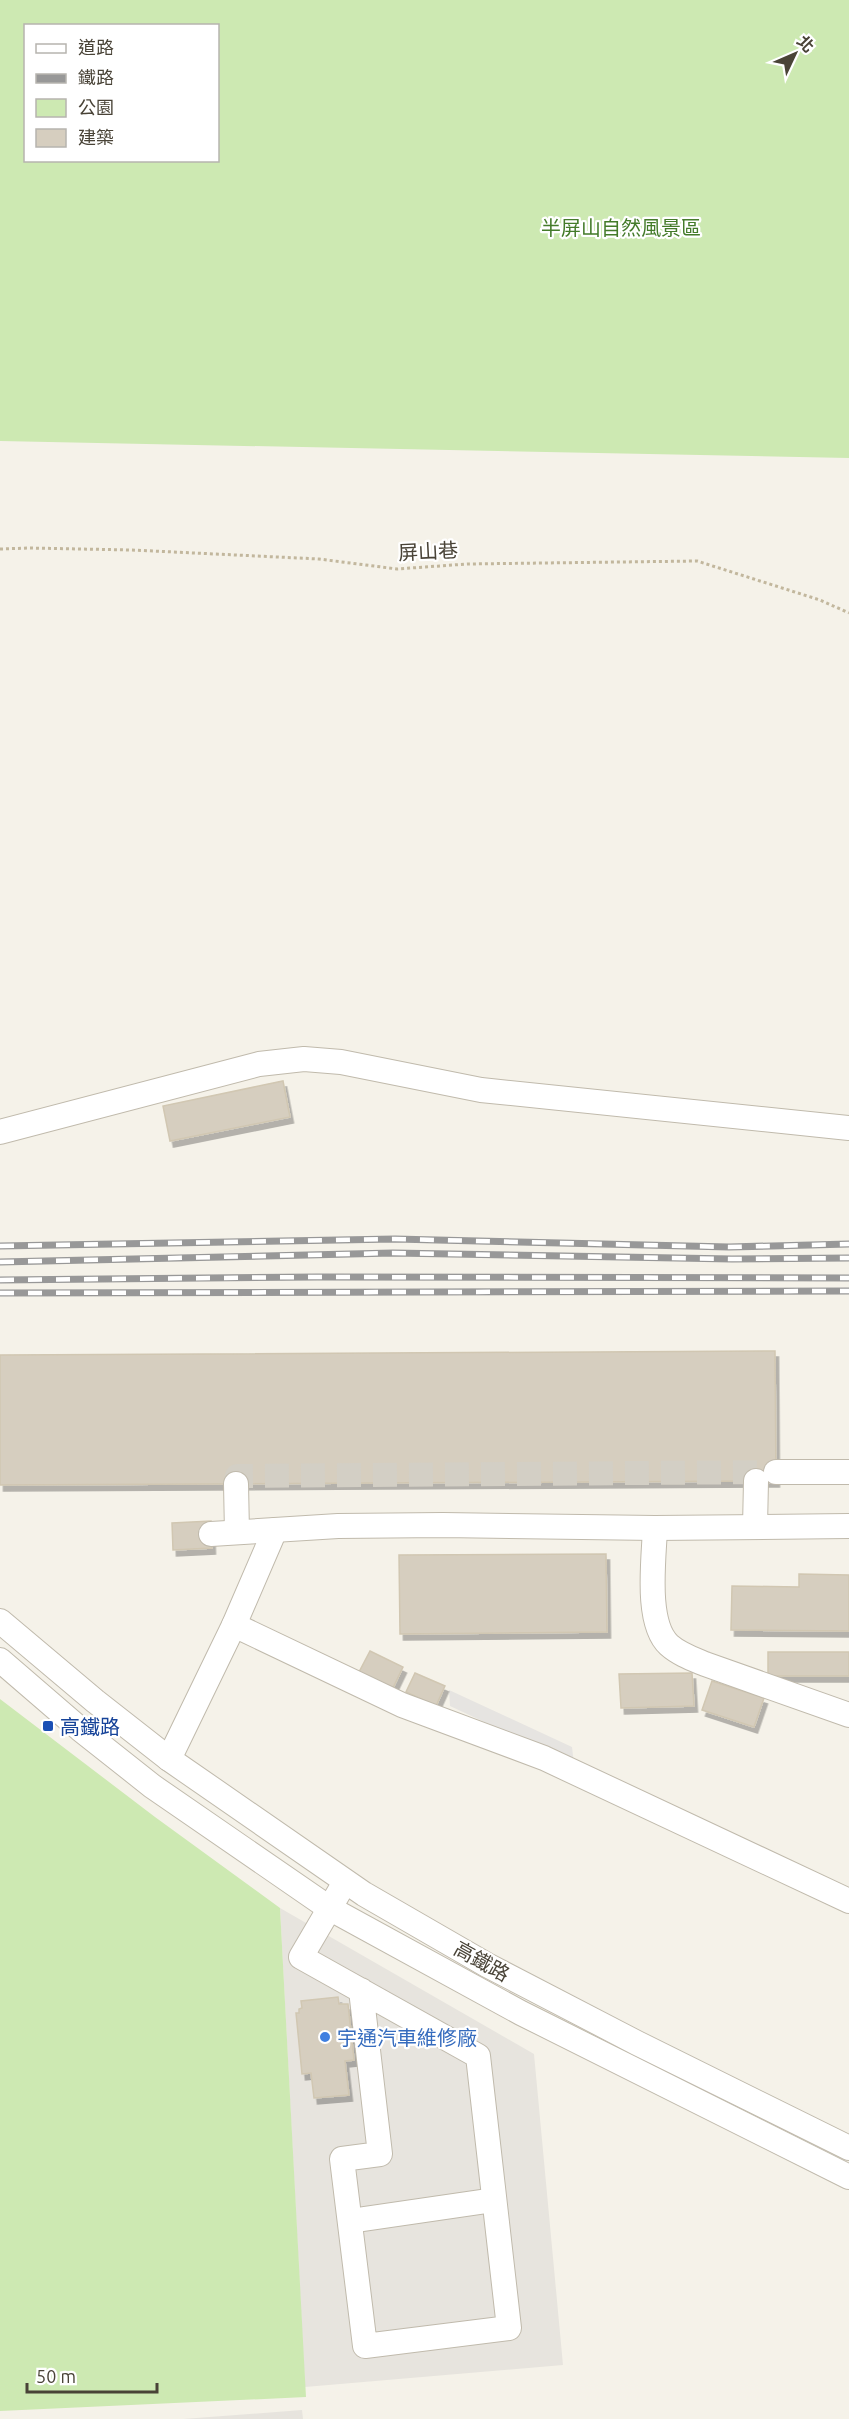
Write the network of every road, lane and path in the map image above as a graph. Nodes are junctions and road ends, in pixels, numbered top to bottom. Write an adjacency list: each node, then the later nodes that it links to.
1 (0, 549): 2 (path, 屏山巷)
2 (849, 613)
3 (849, 1128): 4 (street)
4 (0, 1132)
5 (849, 1472): 8 (street)
6 (236, 1484): 11 (street)
7 (849, 1526): 8 (street)
8 (755, 1527): 9 (street)
9 (655, 1528): 10 (street); 16 (street)
10 (275, 1530): 11 (street); 14 (street)
11 (237, 1532): 12 (street)
12 (211, 1534)
13 (0, 1621): 17 (street, 高鐵路)
14 (234, 1625): 17 (street); 19 (street)
15 (0, 1660): 20 (street, 高鐵路)
16 (849, 1715)
17 (169, 1759): 18 (street, 高鐵路)
18 (345, 1882): 20 (street); 22 (street, 高鐵路)
19 (849, 1901)
20 (329, 1908): 21 (street); 23 (street, 高鐵路)
21 (361, 1990): 24 (street); 25 (street)
22 (849, 2148)
23 (849, 2177)
24 (494, 2200): 25 (street); 25 (street)
25 (350, 2221)

